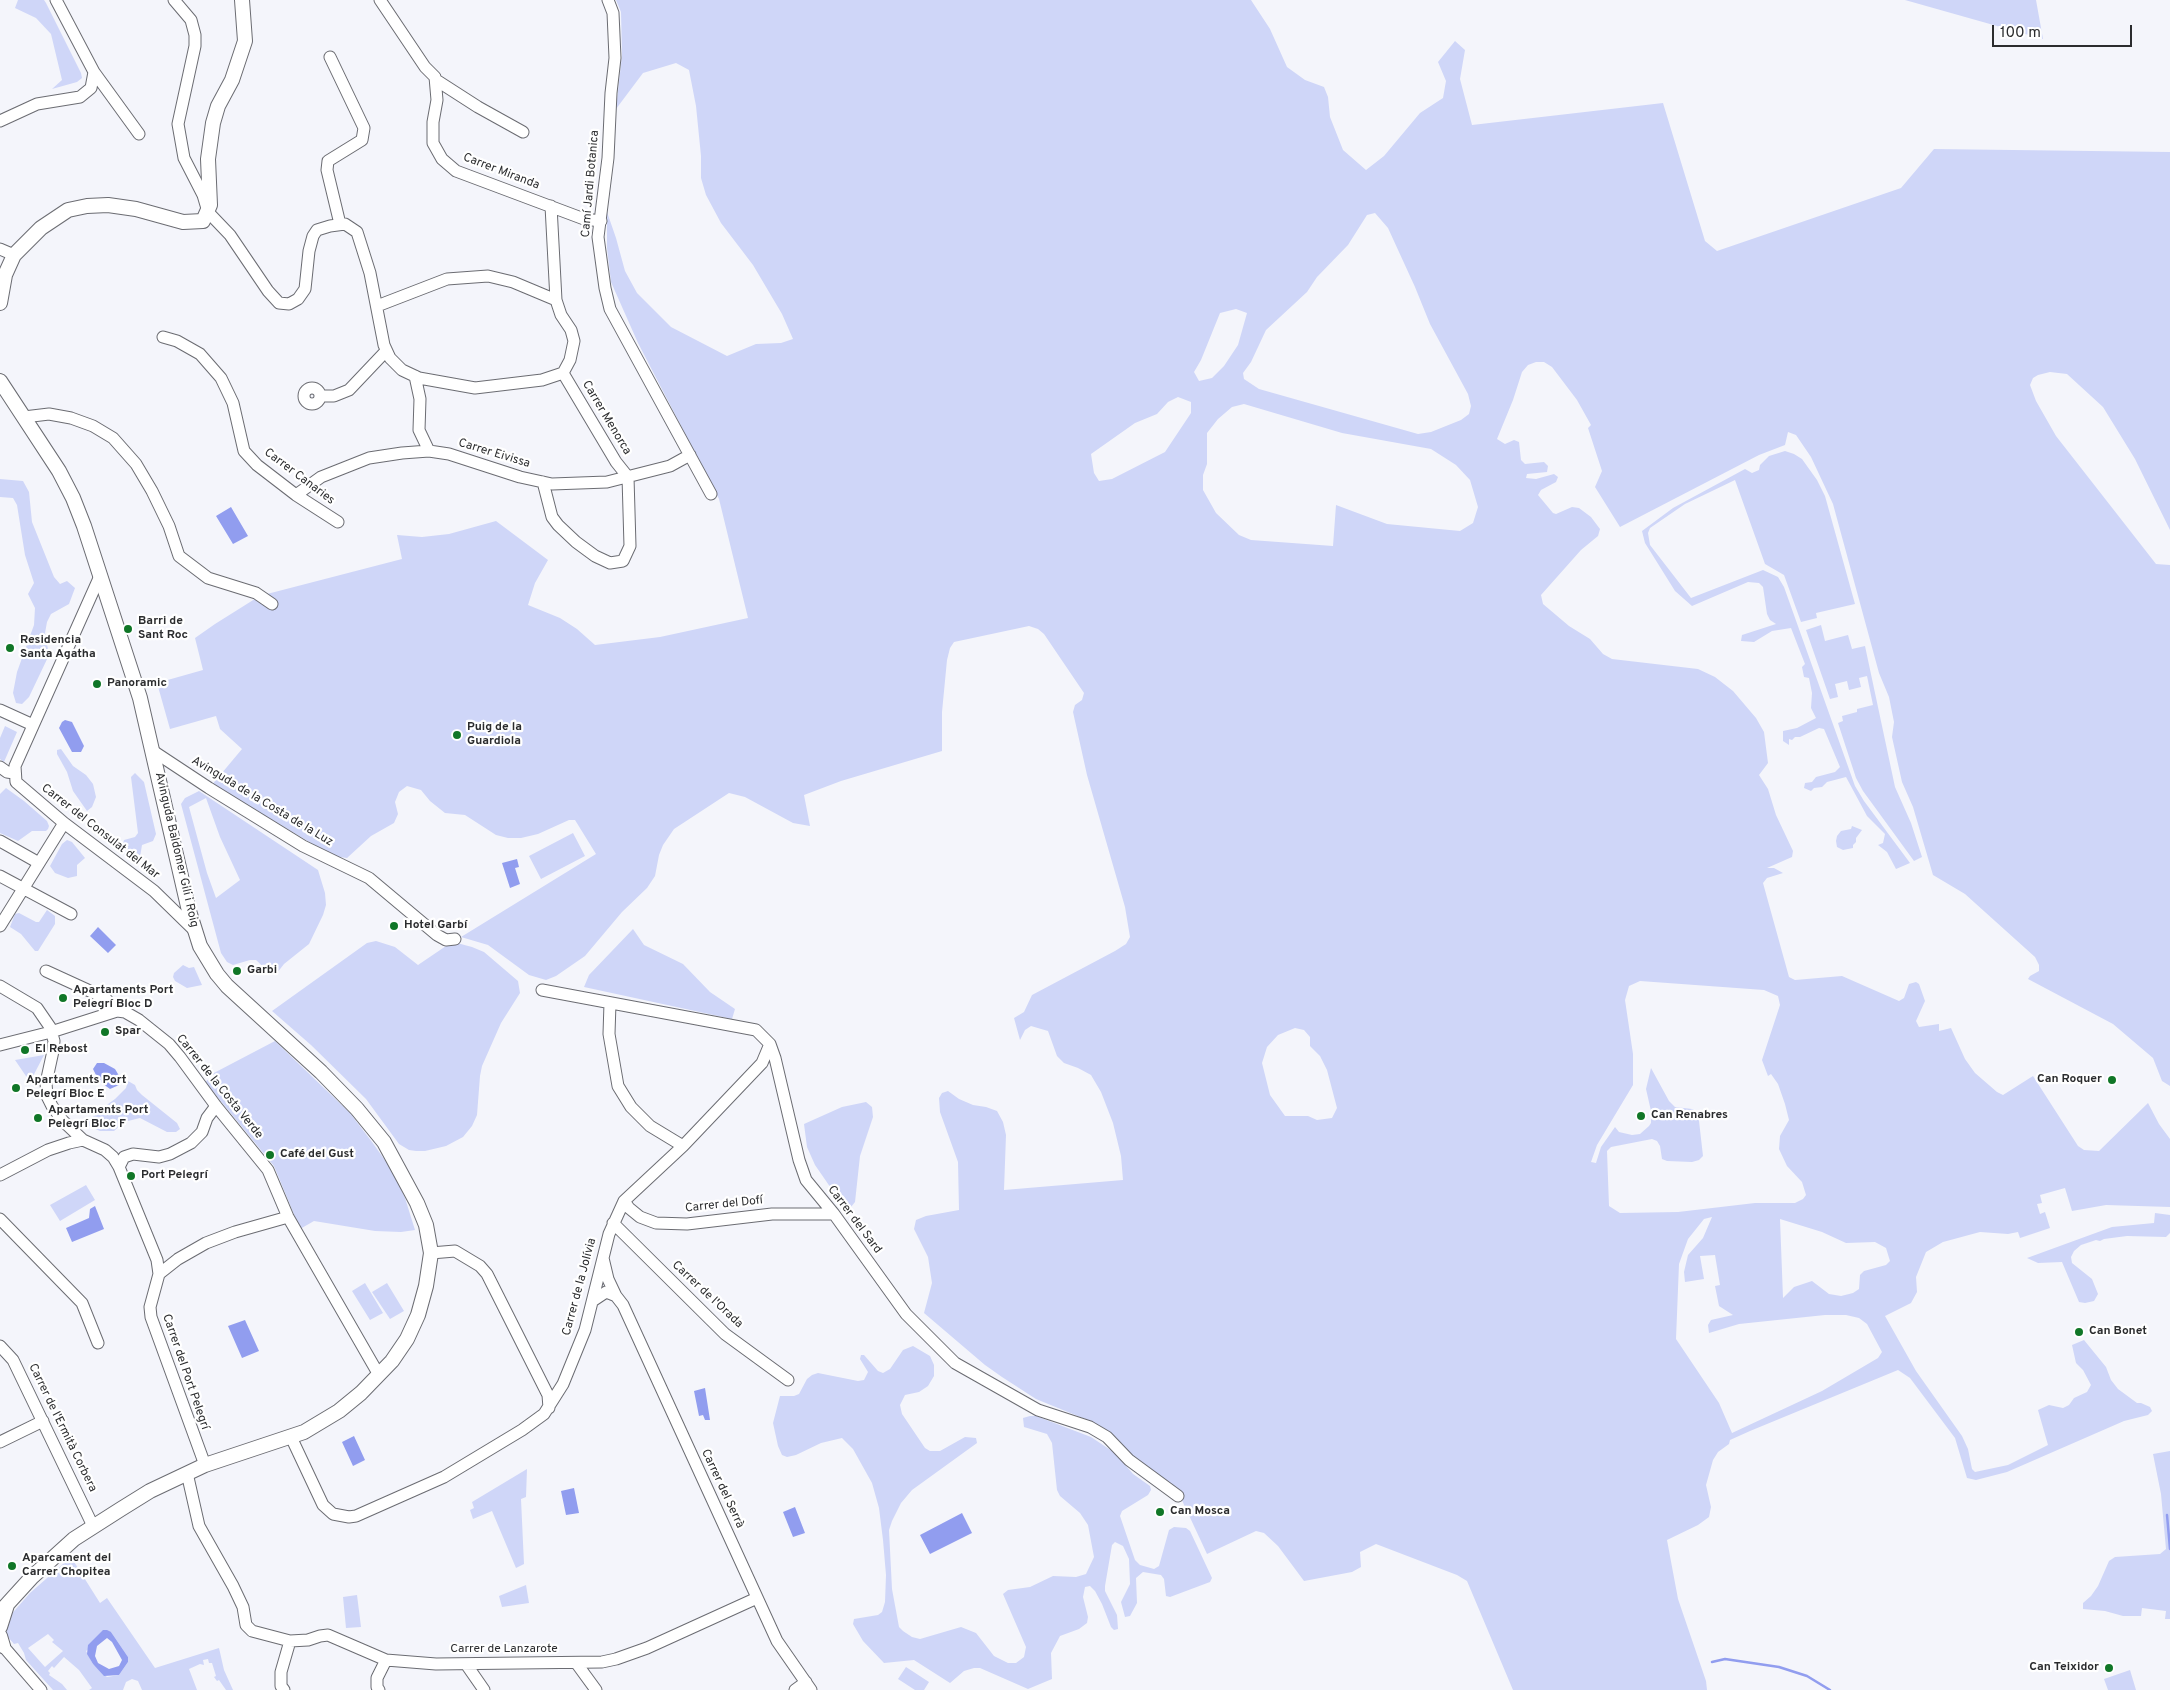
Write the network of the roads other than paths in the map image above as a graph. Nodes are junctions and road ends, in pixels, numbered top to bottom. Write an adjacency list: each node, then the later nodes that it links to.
1 (56, 0): 7 (street)
2 (174, 0): 13 (street)
3 (242, 0): 13 (street)
4 (380, 0): 8 (street)
5 (608, 0): 14 (street, Camí Jardi Botanica)
6 (330, 57): 15 (street)
7 (94, 72): 9 (street); 11 (street)
8 (436, 80): 10 (street); 12 (street, Carrer Miranda)
9 (0, 121)
10 (523, 132)
11 (139, 134)
12 (551, 206): 14 (street, Carrer Miranda); 18 (street)
13 (208, 212): 15 (street); 17 (street)
14 (601, 221): 29 (street, Camí Jardi Botanica)
15 (340, 224): 20 (street)
16 (0, 248): 17 (street)
17 (14, 255): 19 (street)
18 (556, 300): 20 (street); 23 (street)
19 (0, 303)
20 (377, 306): 22 (street)
21 (164, 337): 33 (street, Carrer Canaries)
22 (386, 351): 24 (street); 26 (street)
23 (563, 373): 24 (street); 30 (street, Carrer Menorca)
24 (415, 376): 28 (street)
25 (0, 381): 27 (street, Avinguda Baldomer Gili i Roig)
26 (320, 396)
27 (24, 417): 35 (street, Avinguda Baldomer Gili i Roig); 36 (street)
28 (429, 450): 31 (street, Carrer Eivissa); 33 (street, Carrer Eivissa)
29 (690, 455): 30 (street, Carrer Eivissa); 32 (street, Camí Jardi Botanica)
30 (628, 477): 31 (street, Carrer Eivissa); 31 (street)
31 (543, 482)
32 (711, 494)
33 (296, 495): 34 (street, Carrer Canaries)
34 (338, 522)
35 (100, 576): 38 (street); 39 (street, Avinguda Baldomer Gili i Roig)
36 (272, 604)
37 (0, 712): 38 (street)
38 (33, 725): 41 (street)
39 (153, 751): 49 (street, Avinguda Baldomer Gili i Roig); 50 (street, Avinguda de la Costa de la Luz)
40 (0, 767): 41 (street)
41 (14, 773): 42 (street, Carrer del Consulat del Mar)
42 (64, 823): 44 (street); 49 (street, Carrer del Consulat del Mar)
43 (0, 841): 44 (street)
44 (39, 863): 46 (street)
45 (0, 876): 46 (street)
46 (23, 888): 47 (street); 48 (street)
47 (70, 914)
48 (0, 926)
49 (196, 931): 69 (street, Avinguda Baldomer Gili i Roig)
50 (455, 939)
51 (46, 971): 55 (street, Carrer de la Costa Verde)
52 (0, 986): 56 (street)
53 (542, 990): 54 (street)
54 (610, 1003): 58 (street); 61 (street)
55 (117, 1011): 56 (street); 59 (street, Carrer de la Costa Verde)
56 (51, 1032): 57 (street); 60 (street)
57 (0, 1044)
58 (770, 1044): 61 (street, Carrer de la Jolívia); 65 (street, Carrer del Sard)
59 (216, 1106): 62 (street); 66 (street, Carrer de la Costa Verde)
60 (83, 1140): 62 (street); 63 (street)
61 (683, 1146): 64 (street, Carrer de la Jolívia)
62 (119, 1167): 71 (street)
63 (0, 1175)
64 (624, 1201): 65 (street, Carrer del Dofí); 68 (street, Carrer de la Jolívia)
65 (834, 1214): 86 (street, Carrer del Sard)
66 (288, 1217): 71 (street); 76 (street, Carrer de la Costa Verde)
67 (0, 1219): 74 (street)
68 (613, 1223): 70 (street, Carrer de la Jolívia); 77 (street, Carrer de l'Orada)
69 (431, 1253): 76 (street, Avinguda Baldomer Gili i Roig); 79 (street)
70 (603, 1256): 72 (street, Carrer del Serrà); 73 (street, Carrer de la Jolívia)
71 (159, 1274): 84 (street, Carrer del Port Pelegrí)
72 (616, 1296): 73 (street); 88 (street, Carrer del Serrà)
73 (594, 1300): 78 (street, Carrer de la Jolívia)
74 (98, 1343)
75 (0, 1346): 81 (street, Carrer de l'Ermità Corbera)
76 (379, 1375): 82 (street, Avinguda Baldomer Gili i Roig)
77 (788, 1380)
78 (563, 1384): 79 (street); 80 (street, Carrer de la Jolívia)
79 (543, 1385): 80 (street)
80 (549, 1408): 82 (street, Carrer de la Jolívia)
81 (43, 1422): 83 (street); 87 (street, Carrer de l'Ermità Corbera)
82 (291, 1437): 84 (street, Avinguda Baldomer Gili i Roig)
83 (0, 1442)
84 (205, 1465): 85 (street, Avinguda Baldomer Gili i Roig)
85 (187, 1473): 87 (street, Avinguda Baldomer Gili i Roig); 92 (street)
86 (1178, 1496)
87 (93, 1526): 89 (street, Avinguda Baldomer Gili i Roig)
88 (757, 1598): 95 (street, Carrer de Lanzarote); 96 (street, Carrer del Serrà)
89 (3, 1608): 90 (street)
90 (0, 1627)
91 (1, 1642): 98 (street)
92 (290, 1642): 93 (street, Carrer de Lanzarote); 97 (street)
93 (386, 1660): 94 (street, Carrer de Lanzarote); 99 (street)
94 (466, 1664): 95 (street, Carrer de Lanzarote); 100 (street)
95 (577, 1664): 101 (street)
96 (808, 1686): 102 (street)
97 (282, 1688)
98 (41, 1690)
99 (379, 1690)
100 (484, 1690)
101 (596, 1690)
102 (795, 1690)

